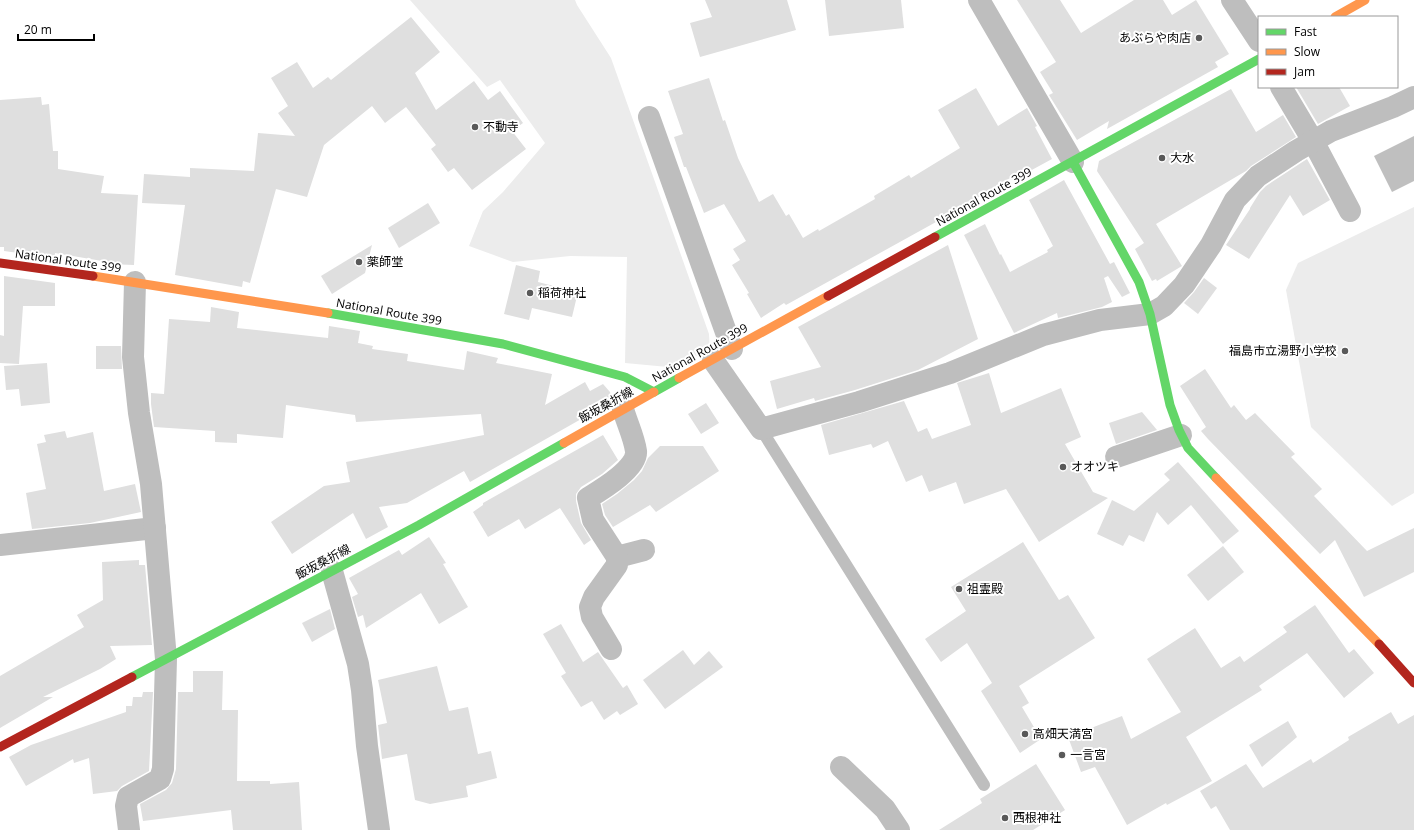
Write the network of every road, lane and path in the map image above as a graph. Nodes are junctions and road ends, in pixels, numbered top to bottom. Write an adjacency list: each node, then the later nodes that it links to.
1 (979, 0): 11 (street)
2 (1232, 0): 5 (street)
3 (1365, 0): 4 (main road)
4 (1337, 16)
5 (1258, 39)
6 (1258, 60): 11 (main road, National Route 399)
7 (1282, 88): 10 (street)
8 (1414, 97): 10 (street)
9 (649, 117): 16 (street)
10 (1313, 141): 12 (street); 15 (street)
11 (1073, 162): 15 (main road); 16 (main road, National Route 399)
12 (1350, 211)
13 (0, 263): 14 (main road, National Route 399)
14 (135, 282): 18 (main road, National Route 399); 23 (street)
15 (1150, 314): 20 (street); 21 (main road)
16 (732, 349): 17 (main road, National Route 399)
17 (713, 360): 18 (main road, National Route 399); 20 (street)
18 (654, 392): 19 (main road, 飯坂桑折線)
19 (623, 409): 26 (street); 27 (main road, 飯坂桑折線)
20 (761, 429): 33 (lane)
21 (1181, 435): 22 (street); 30 (main road)
22 (1116, 457)
23 (155, 528): 24 (street); 29 (street)
24 (0, 545)
25 (644, 550): 26 (street)
26 (617, 557): 28 (street)
27 (332, 571): 29 (main road, 飯坂桑折線); 35 (street)
28 (611, 649)
29 (166, 658): 31 (main road, 飯坂桑折線); 34 (street)
30 (1414, 683)
31 (0, 747)
32 (842, 767): 36 (street)
33 (984, 785)
34 (129, 830)
35 (379, 830)
36 (899, 830)

